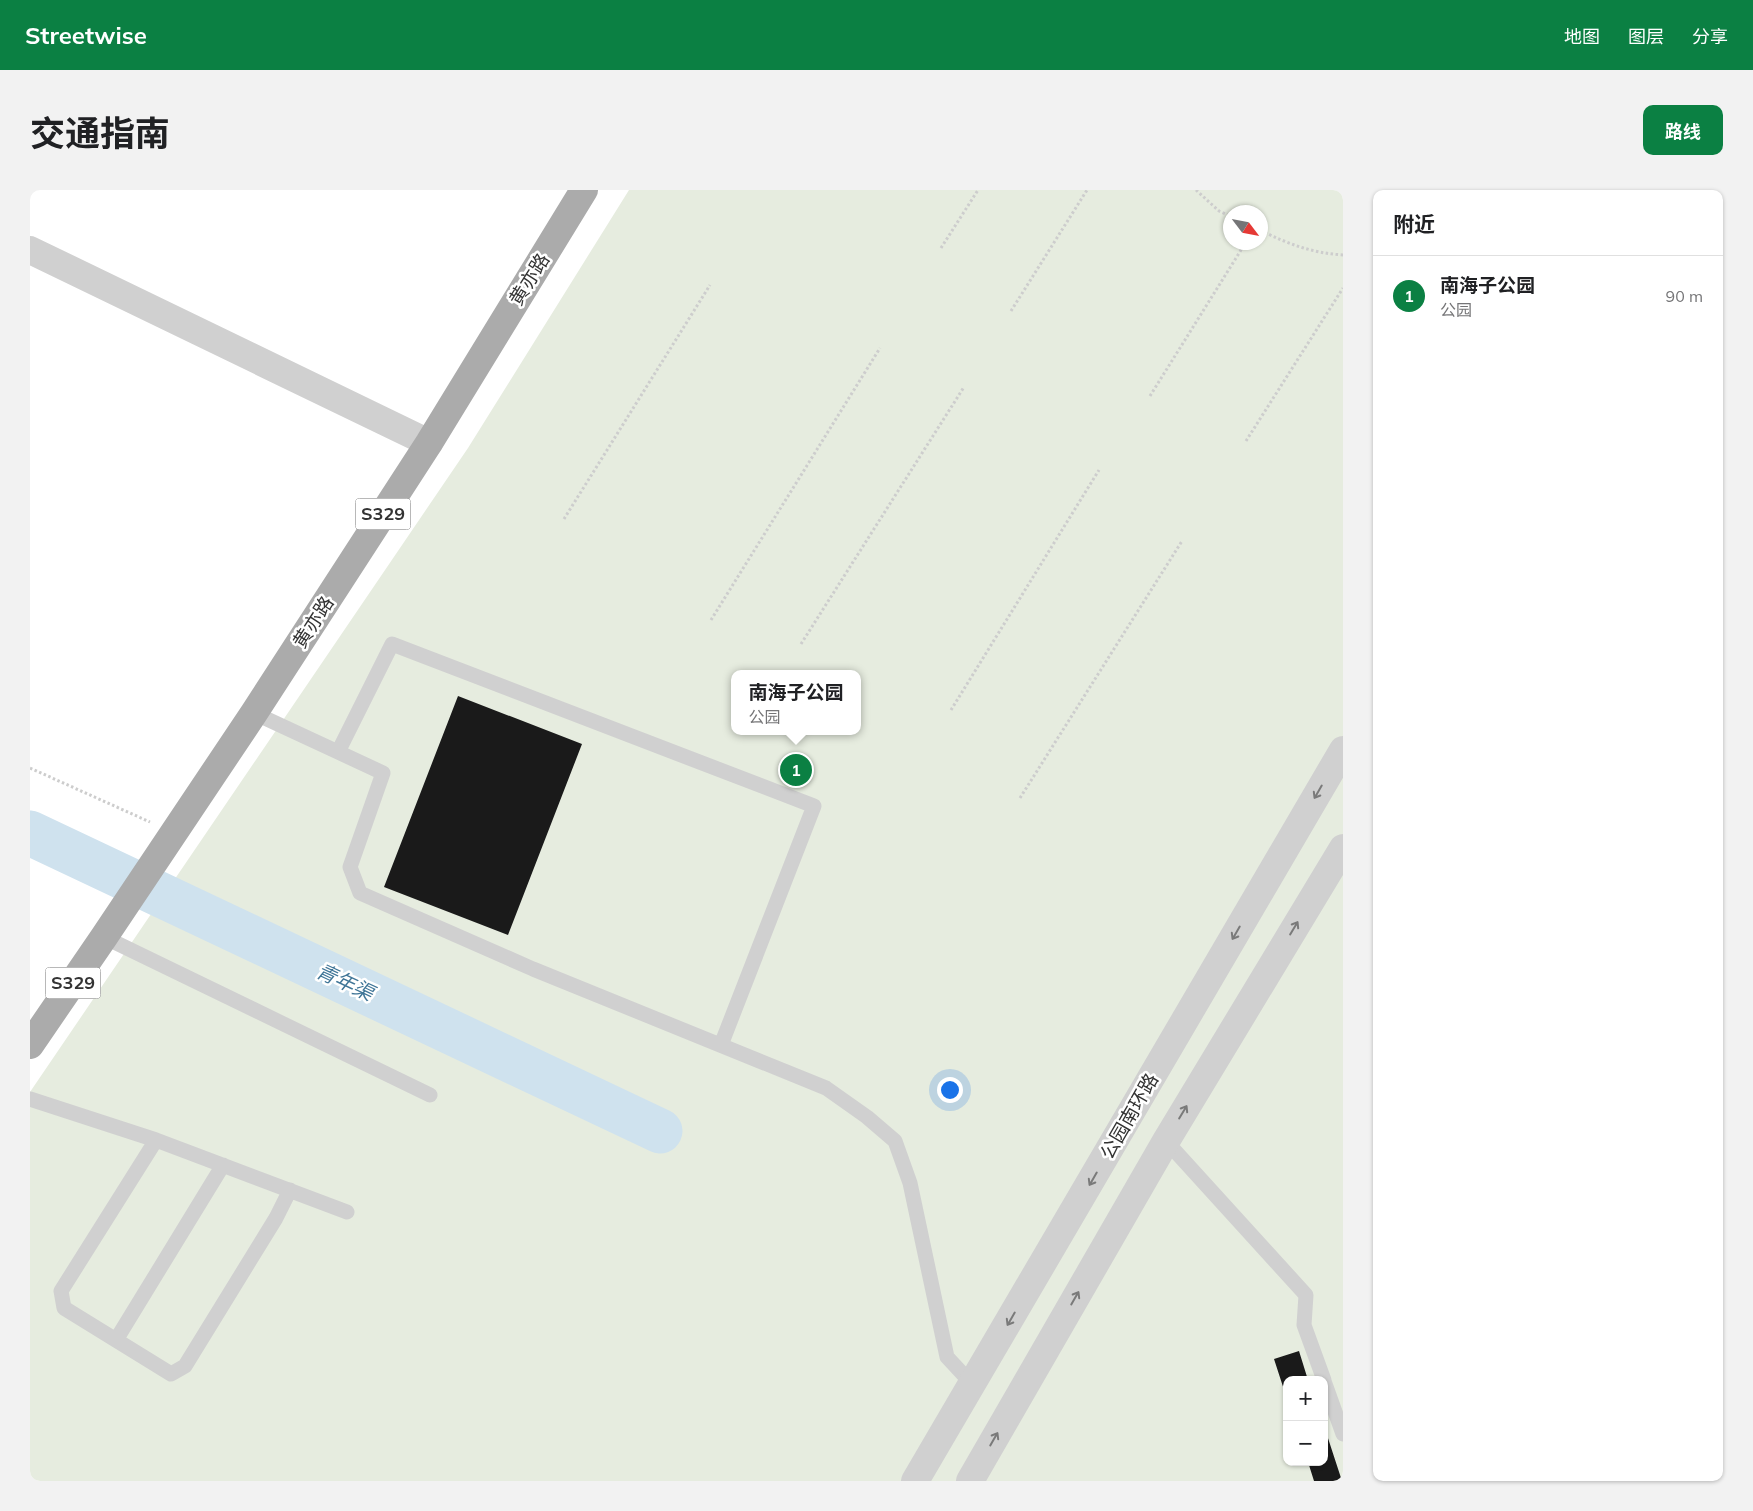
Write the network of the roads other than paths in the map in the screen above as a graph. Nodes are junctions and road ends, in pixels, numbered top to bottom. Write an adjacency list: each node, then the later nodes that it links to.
1 (584, 190): 3 (main road, 黄亦路 / S329)
2 (30, 250): 3 (street)
3 (429, 443): 4 (main road, 黄亦路 / S329)
4 (254, 713): 6 (lane); 8 (main road, 黄亦路 / S329)
5 (1343, 750): 20 (street, 公园南环路, one-way to 20)
6 (338, 752): 10 (lane); 10 (lane)
7 (1343, 848): 14 (street, one-way to 7)
8 (110, 928): 9 (main road, 黄亦路 / S329); 11 (lane)
9 (30, 1045)
10 (721, 1045): 20 (lane)
11 (430, 1095)
12 (30, 1099): 13 (lane)
13 (156, 1140): 15 (lane); 18 (lane)
14 (1166, 1141): 19 (lane); 24 (street, one-way to 14)
15 (223, 1165): 16 (lane); 18 (lane)
16 (290, 1190): 17 (lane); 18 (lane)
17 (347, 1212)
18 (116, 1340)
19 (1323, 1376)
20 (973, 1385): 23 (street, 公园南环路)
21 (1328, 1391): 22 (lane)
22 (1343, 1434)
23 (915, 1481)
24 (970, 1481)

